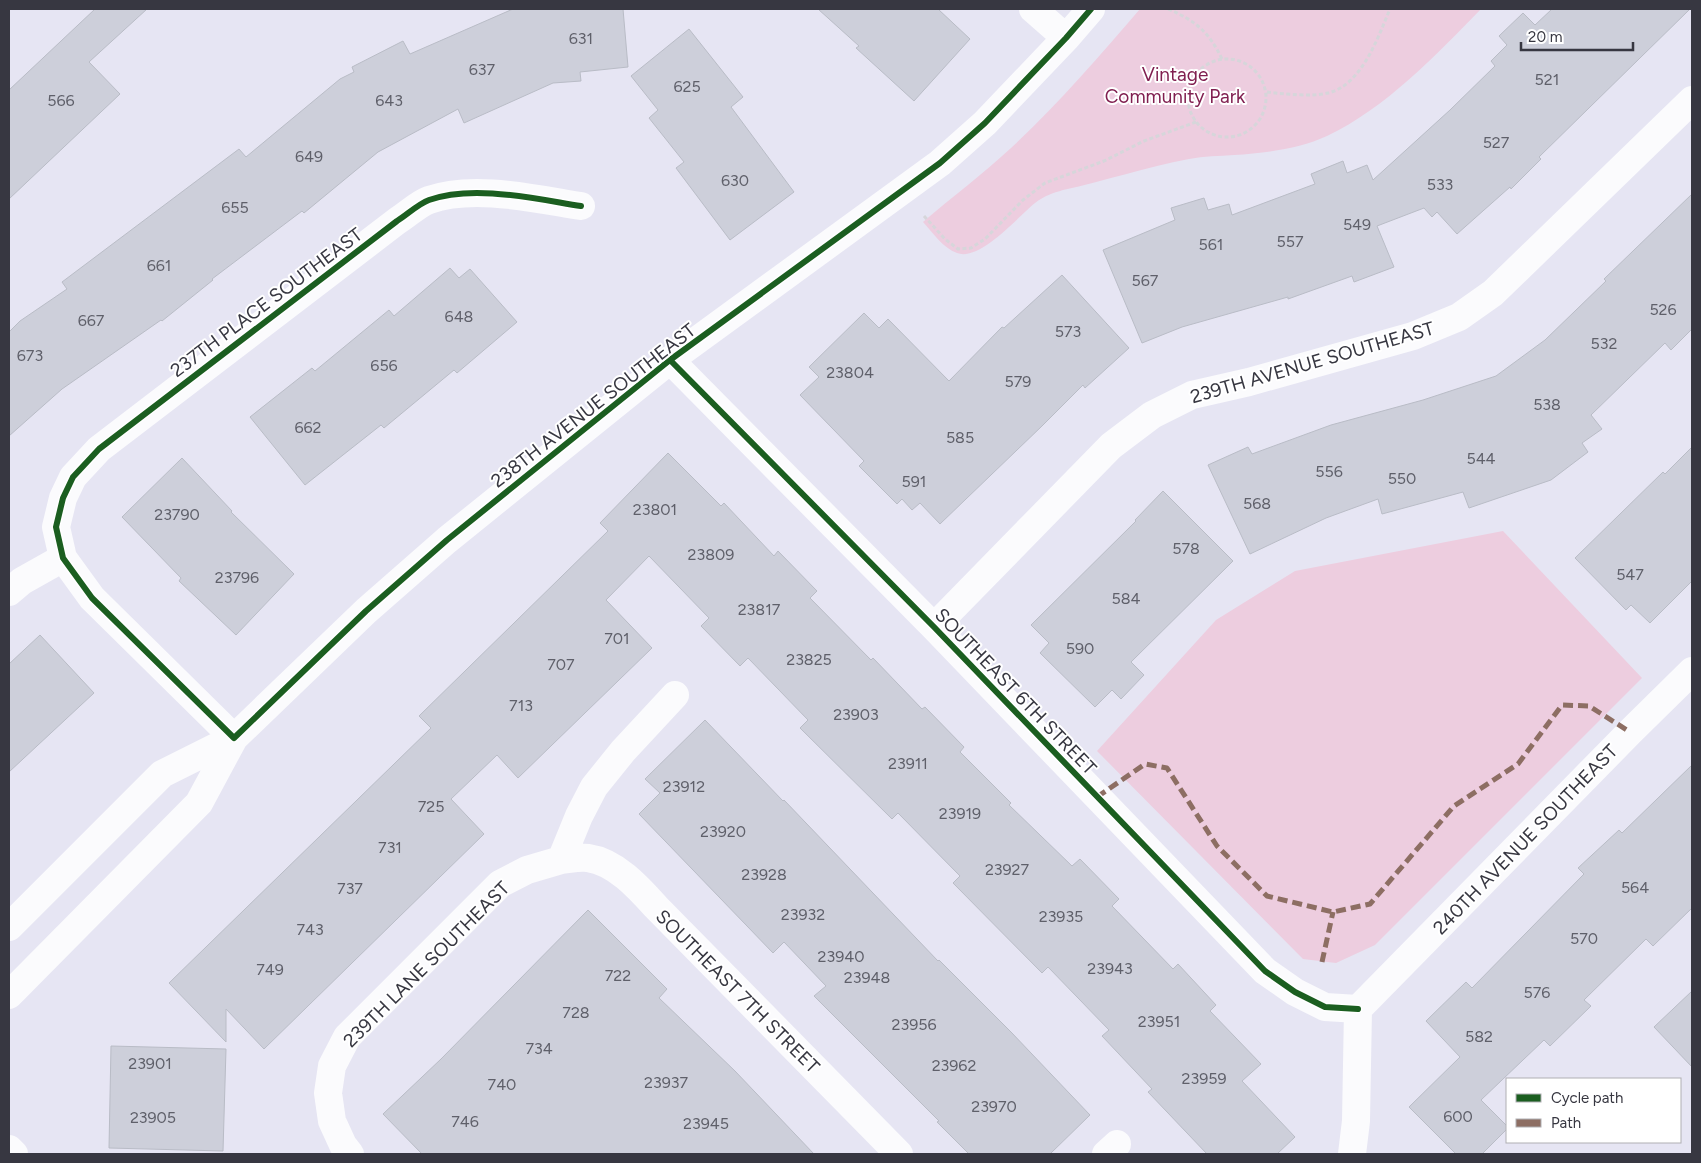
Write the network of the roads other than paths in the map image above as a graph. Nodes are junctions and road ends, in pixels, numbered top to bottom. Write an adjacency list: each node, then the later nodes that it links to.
1 (1033, 9): 3 (street)
2 (1091, 9): 3 (street, 238TH AVENUE SOUTHEAST)
3 (1066, 38): 6 (street, 238TH AVENUE SOUTHEAST)
4 (1692, 100): 9 (street, 239TH AVENUE SOUTHEAST)
5 (581, 206): 7 (street, 237TH PLACE SOUTHEAST)
6 (670, 360): 9 (street, SOUTHEAST 6TH STREET); 12 (street, 238TH AVENUE SOUTHEAST)
7 (63, 558): 8 (street); 12 (street)
8 (9, 592)
9 (934, 627): 16 (street, SOUTHEAST 6TH STREET)
10 (1692, 671): 16 (street, 240TH AVENUE SOUTHEAST)
11 (675, 695): 13 (street)
12 (234, 738): 14 (street, 238TH AVENUE SOUTHEAST); 15 (street, 238TH AVENUE SOUTHEAST)
13 (561, 860): 19 (street, 239TH LANE SOUTHEAST); 20 (street, SOUTHEAST 7TH STREET)
14 (9, 927)
15 (9, 995)
16 (1358, 1009): 21 (street)
17 (9, 1149): 18 (street)
18 (14, 1154)
19 (350, 1154)
20 (899, 1154)
21 (1352, 1154)

